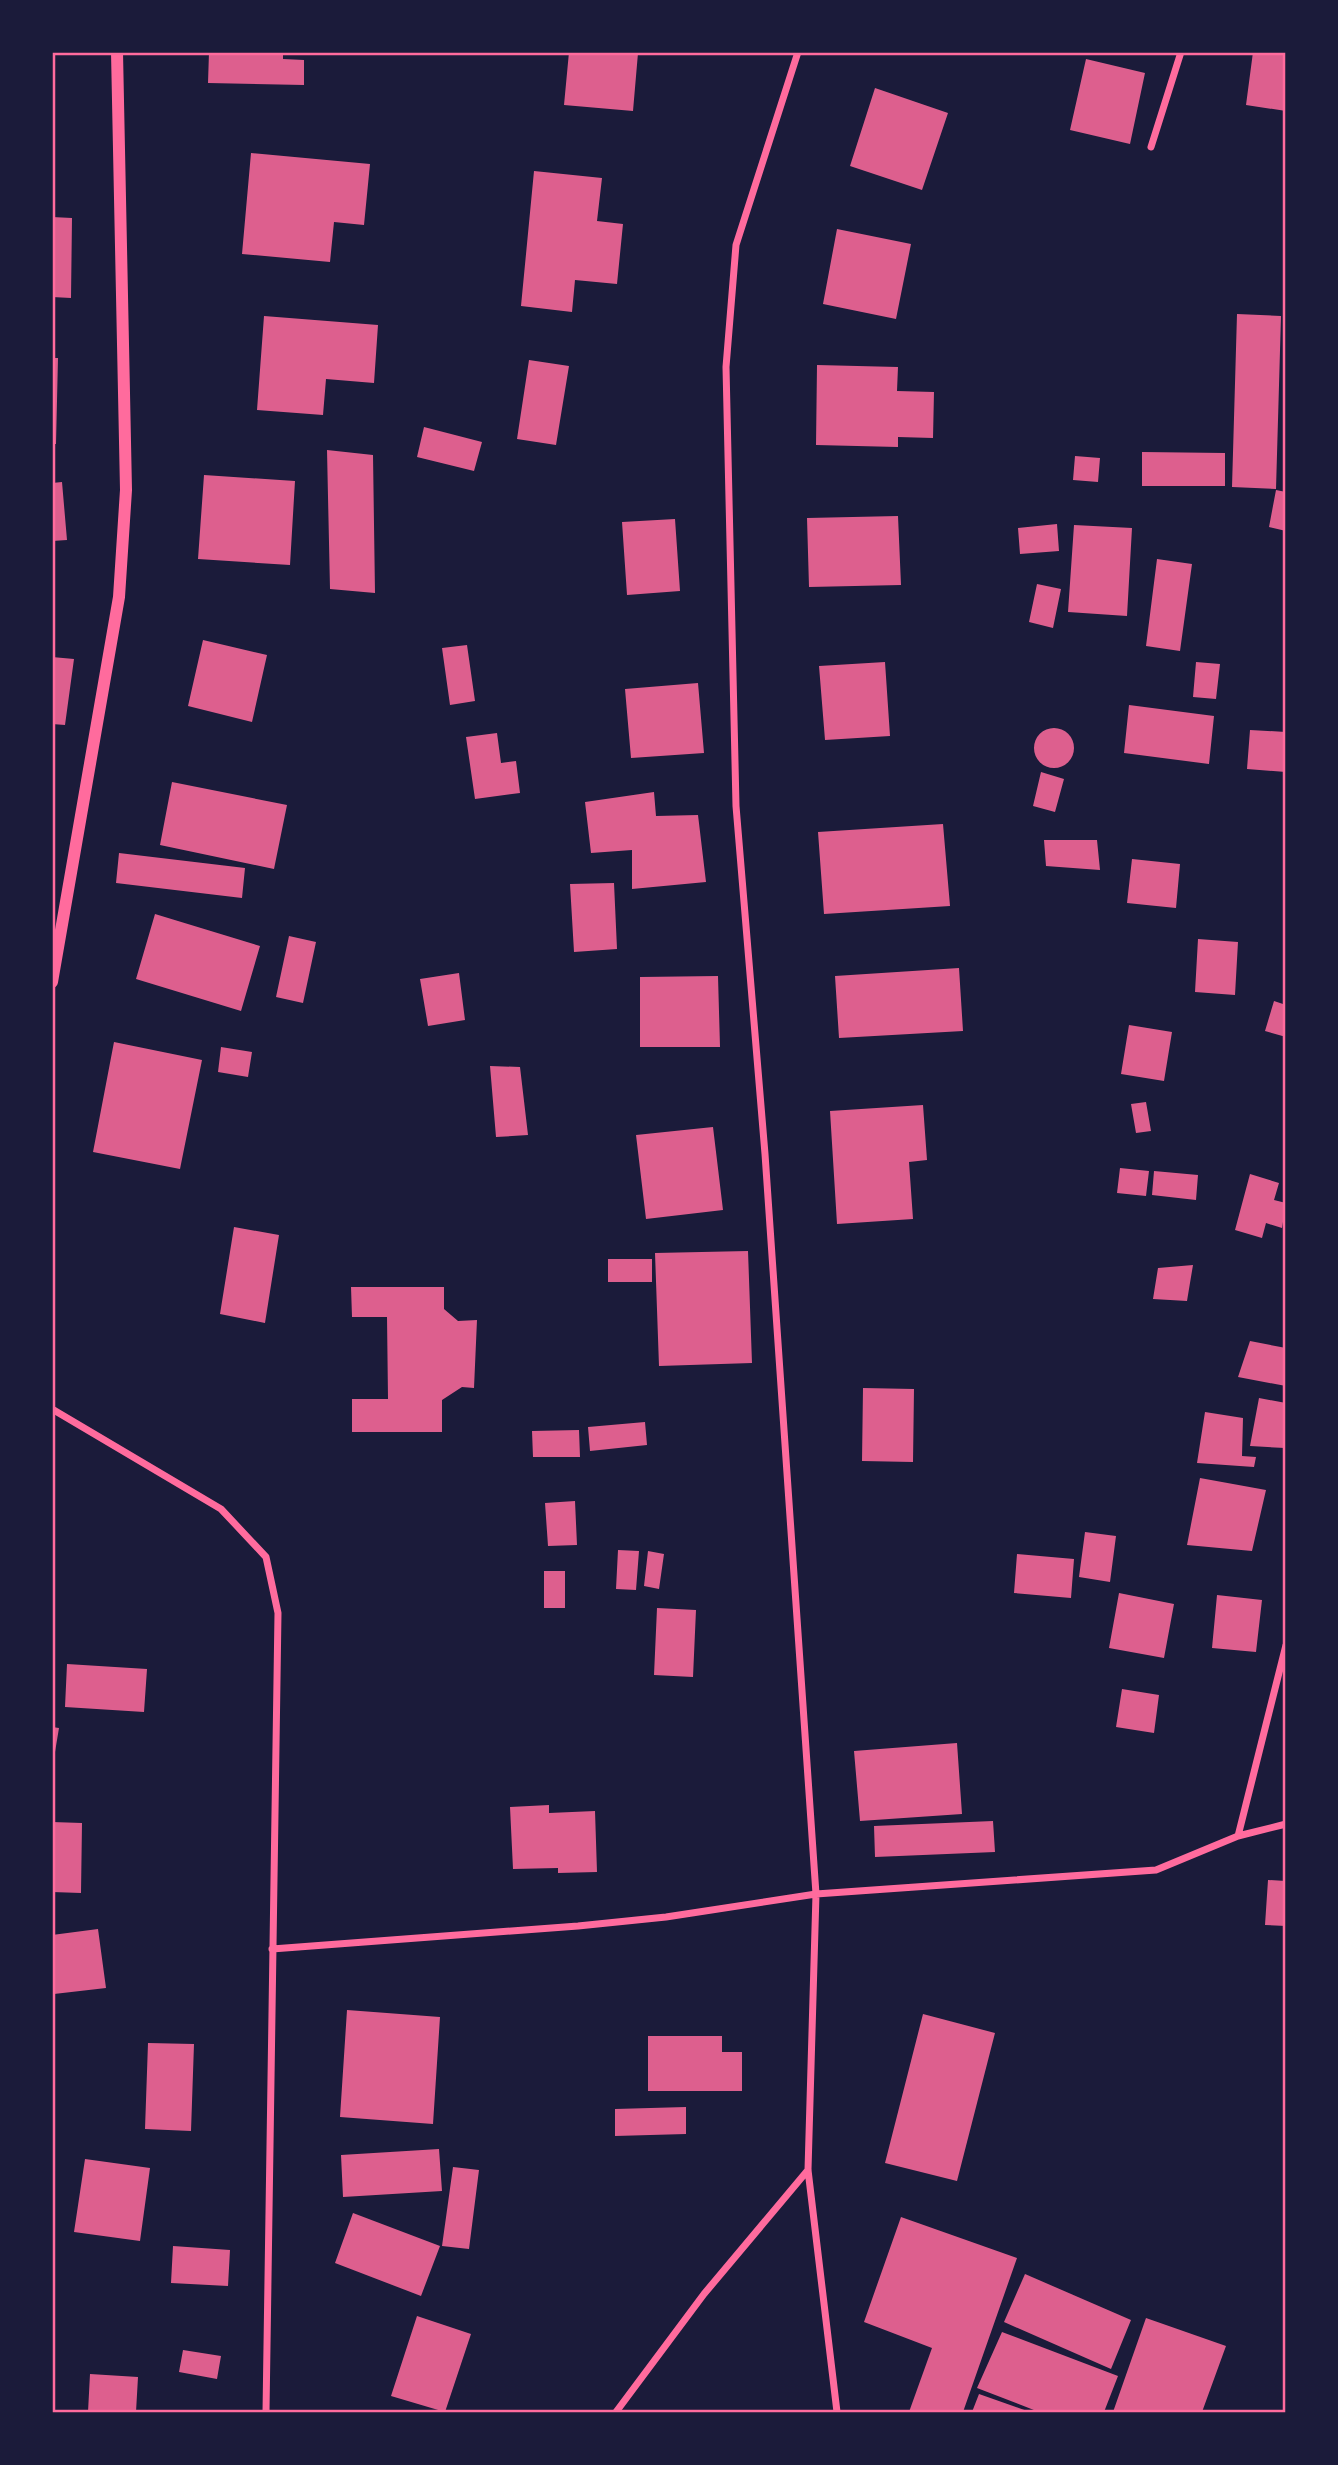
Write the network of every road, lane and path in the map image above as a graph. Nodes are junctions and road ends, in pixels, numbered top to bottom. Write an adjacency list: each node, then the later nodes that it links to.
1 (117, 52): 5 (street)
2 (798, 52): 10 (street)
3 (1181, 52): 4 (street)
4 (1151, 147)
5 (52, 982)
6 (52, 1409): 11 (street)
7 (1286, 1645): 9 (street)
8 (1286, 1824): 9 (street)
9 (1238, 1836): 10 (street)
10 (816, 1894): 11 (street); 12 (street)
11 (272, 1949): 13 (street)
12 (808, 2170): 14 (street); 15 (street)
13 (266, 2413)
14 (616, 2413)
15 (837, 2413)

